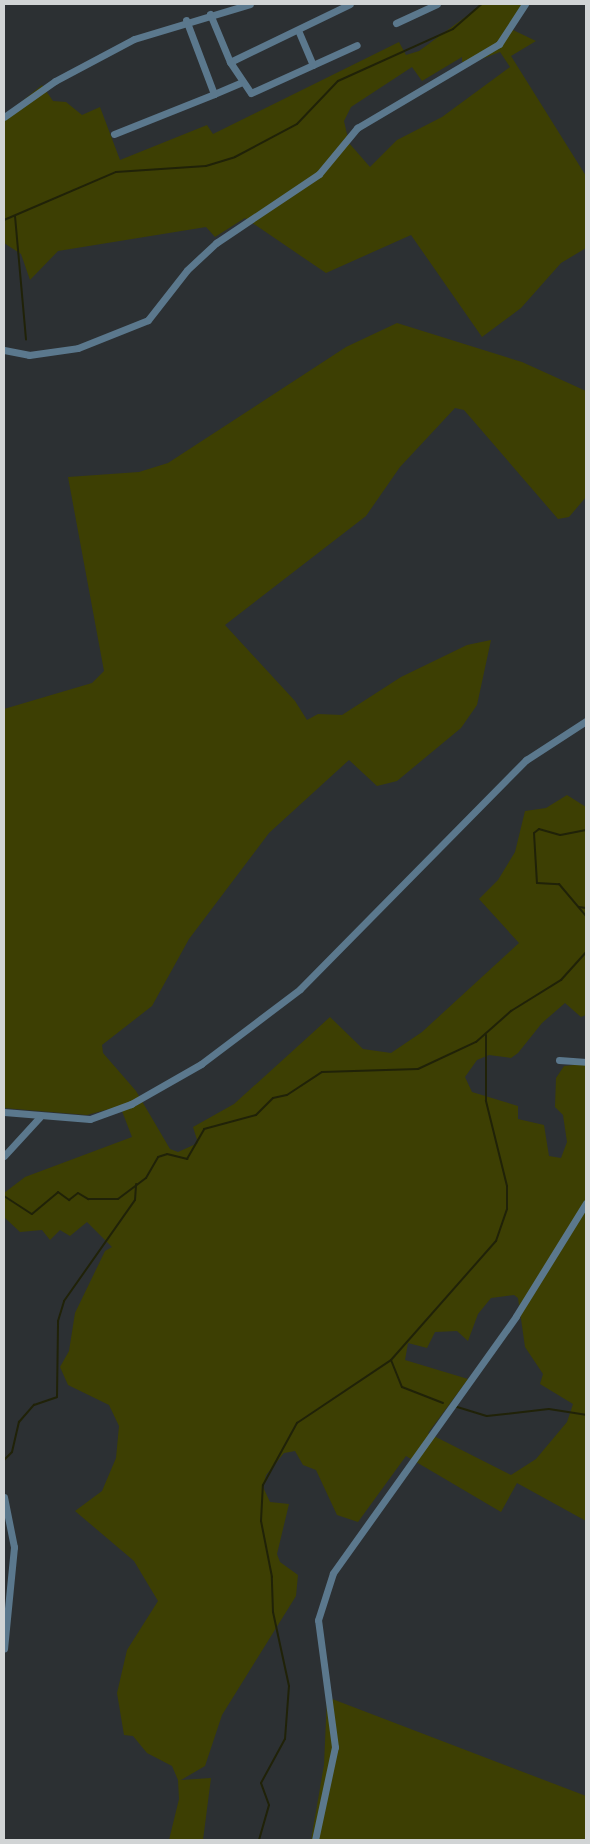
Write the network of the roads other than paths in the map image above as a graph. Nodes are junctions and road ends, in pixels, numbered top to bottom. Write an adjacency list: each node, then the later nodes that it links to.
1 (250, 4): 5 (street)
2 (350, 4): 8 (street)
3 (437, 4): 7 (street)
4 (525, 4): 16 (street)
5 (210, 14): 6 (street); 10 (street)
6 (186, 20): 13 (street); 14 (street)
7 (396, 23)
8 (298, 30): 10 (street); 11 (street)
9 (356, 45): 11 (street)
10 (230, 62): 12 (street)
11 (313, 65): 12 (street)
12 (242, 82): 13 (street)
13 (214, 94): 15 (street)
14 (4, 117)
15 (114, 134)
16 (4, 350)
17 (586, 721): 21 (street)
18 (559, 1060): 19 (street)
19 (586, 1062)
20 (4, 1112): 21 (street)
21 (39, 1118): 22 (street)
22 (4, 1156)
23 (586, 1203): 26 (street)
24 (4, 1497): 25 (street)
25 (4, 1649)
26 (315, 1840)

